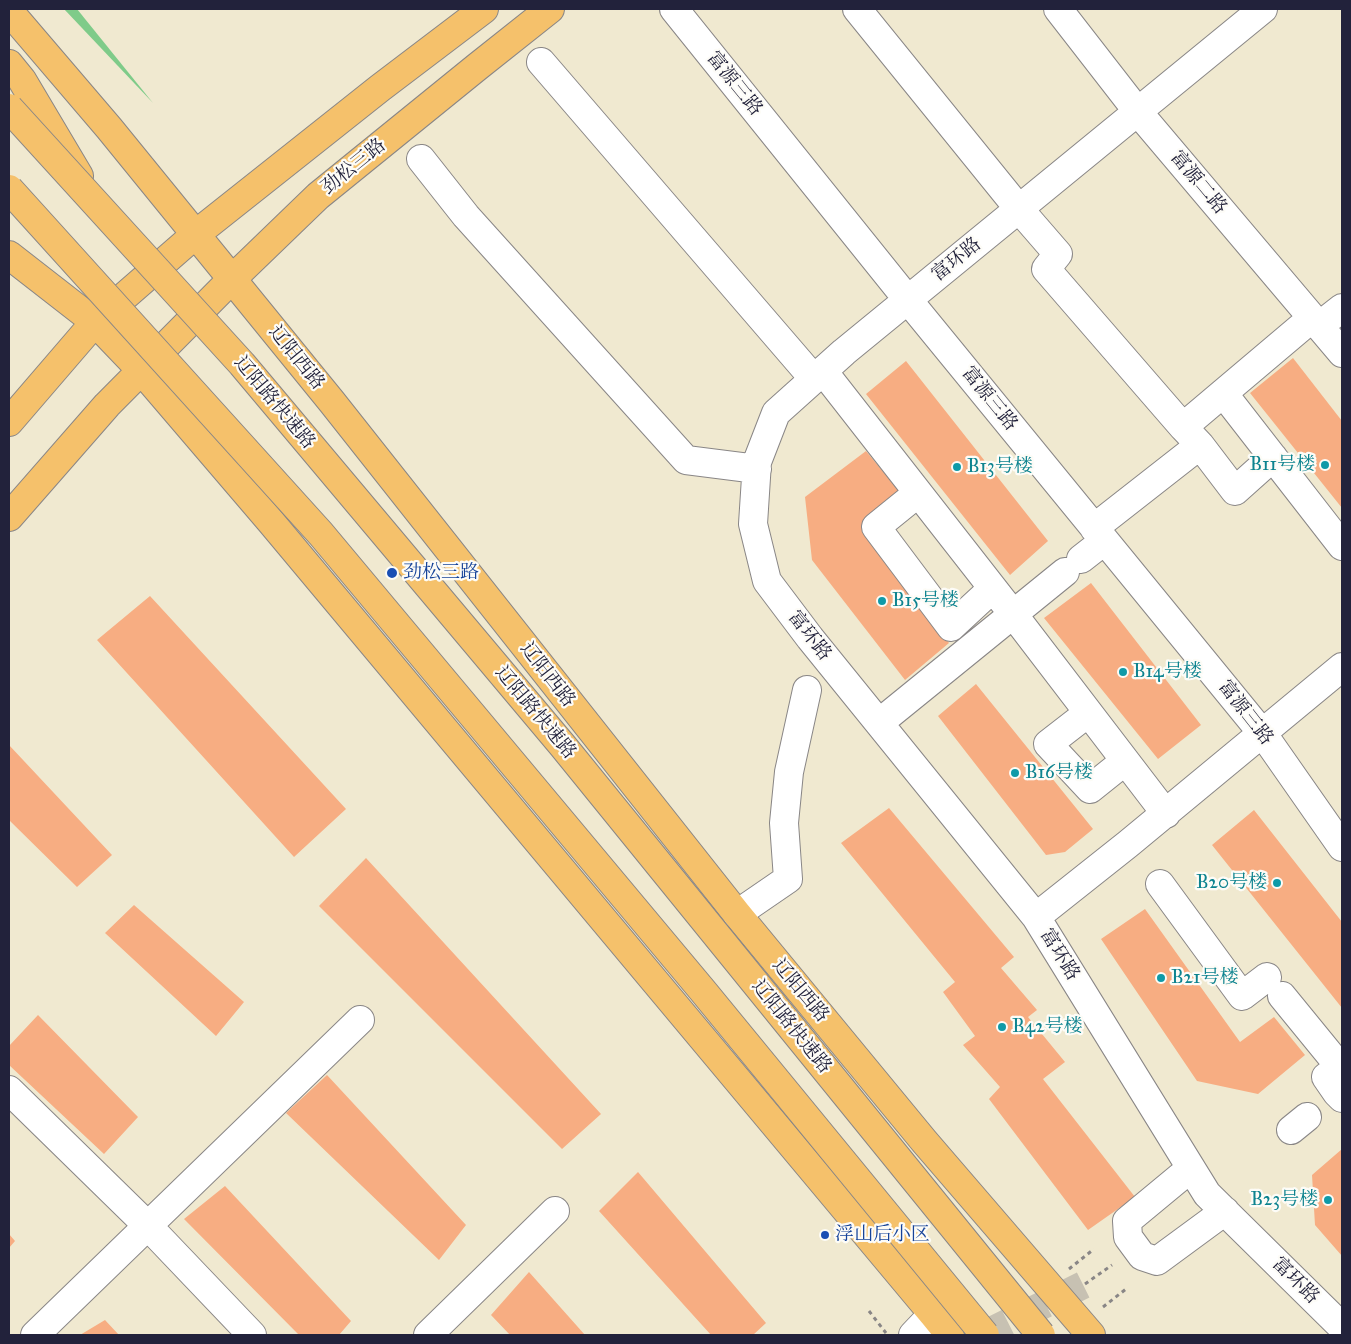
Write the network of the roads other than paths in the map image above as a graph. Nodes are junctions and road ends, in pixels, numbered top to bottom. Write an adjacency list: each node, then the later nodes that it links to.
1 (484, 9): 16 (main road)
2 (550, 9): 18 (main road, 劲松三路)
3 (857, 9): 15 (street)
4 (1058, 9): 11 (street, 富源二路)
5 (1263, 9): 11 (street, 富环路)
6 (9, 11): 16 (main road, 辽阳西路)
7 (681, 17): 19 (street, 富源三路)
8 (541, 62): 25 (street)
9 (9, 64): 14 (main road, bridge)
10 (9, 108): 14 (main road, 辽阳路快速路, bridge)
11 (1138, 112): 15 (street, 富环路); 22 (street, 富源二路)
12 (421, 159): 30 (street)
13 (9, 189): 63 (main road, bridge)
14 (96, 203): 64 (main road, 辽阳路快速路, bridge)
15 (1019, 209): 19 (street, 富环路); 28 (street)
16 (196, 234): 18 (main road, 辽阳西路); 21 (main road)
17 (9, 255): 21 (main road)
18 (232, 279): 24 (main road, 劲松三路); 46 (main road, 辽阳西路)
19 (908, 300): 25 (street, 富环路); 33 (street, 富源三路)
20 (1342, 308): 22 (street)
21 (95, 322): 24 (main road); 27 (main road)
22 (1316, 322): 23 (street, 富源二路); 26 (street)
23 (1342, 353)
24 (141, 370): 32 (main road, 劲松三路); 56 (main road)
25 (818, 375): 30 (street, 富环路); 31 (street)
26 (1223, 393): 28 (street); 29 (street)
27 (9, 422)
28 (1192, 436): 29 (street); 33 (street)
29 (1273, 457): 34 (street)
30 (757, 469): 40 (street, 富环路)
31 (918, 493): 35 (street); 35 (street)
32 (9, 517)
33 (1099, 534): 36 (street); 41 (street, 富源三路)
34 (1342, 546)
35 (992, 589): 36 (street)
36 (1013, 614): 39 (street); 40 (street)
37 (1342, 667): 41 (street)
38 (807, 690): 46 (street)
39 (1088, 713): 42 (street); 42 (street)
40 (879, 723): 47 (street, 富环路)
41 (1263, 734): 43 (street); 44 (street, 富源三路)
42 (1125, 761): 43 (street)
43 (1166, 814): 47 (street)
44 (1342, 847)
45 (1160, 884): 49 (street)
46 (737, 914): 65 (main road, 辽阳西路)
47 (1036, 917): 52 (street, 富环路)
48 (360, 1020): 55 (street)
49 (1341, 1066): 51 (street)
50 (9, 1090): 55 (street)
51 (1342, 1098)
52 (1192, 1168): 54 (street, 富环路); 54 (street)
53 (555, 1210): 60 (street)
54 (1225, 1212): 57 (street, 富环路)
55 (148, 1226): 58 (street); 59 (street)
56 (933, 1314): 61 (street); 62 (main road)
57 (1342, 1327)
58 (35, 1335)
59 (252, 1335)
60 (428, 1335)
61 (913, 1335)
62 (950, 1335)
63 (985, 1335)
64 (1041, 1335)
65 (1091, 1335)

